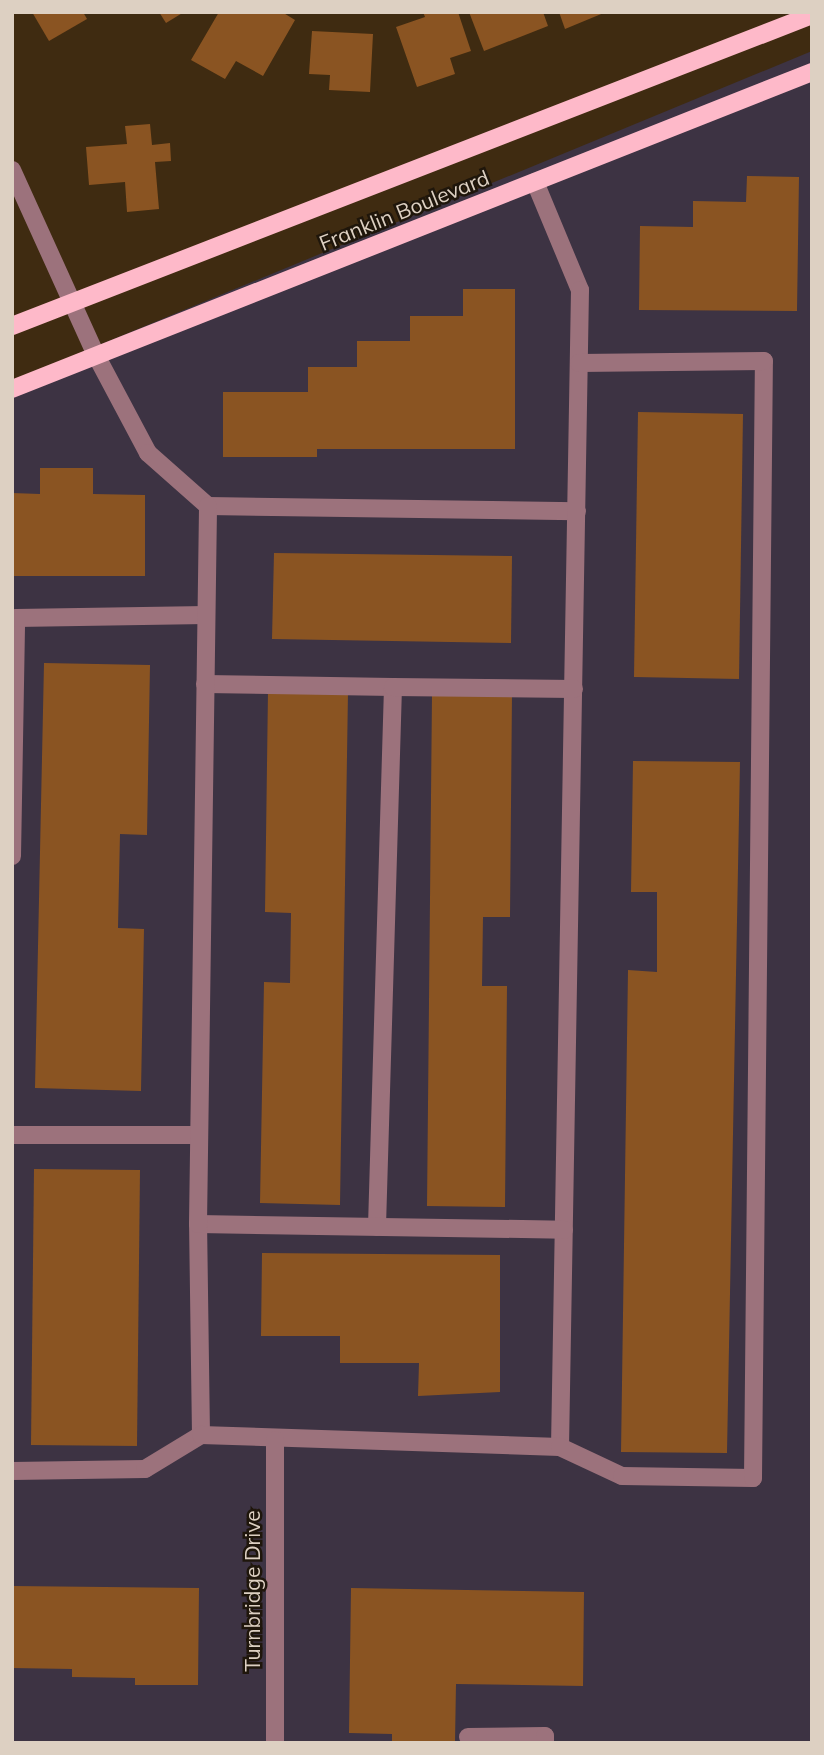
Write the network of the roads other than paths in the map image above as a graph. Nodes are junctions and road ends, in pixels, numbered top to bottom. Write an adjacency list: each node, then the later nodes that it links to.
1 (812, 15): 5 (main road, Franklin Boulevard)
2 (812, 72): 4 (main road, Franklin Boulevard)
3 (12, 170): 5 (street)
4 (535, 182): 7 (main road, Franklin Boulevard); 8 (street)
5 (73, 301): 6 (main road, Franklin Boulevard); 7 (street)
6 (12, 327)
7 (96, 357): 9 (main road, Franklin Boulevard); 10 (street)
8 (579, 363): 11 (street); 24 (street)
9 (12, 388)
10 (208, 506): 11 (street); 12 (street)
11 (577, 511): 15 (street)
12 (206, 615): 13 (street); 16 (street)
13 (205, 684): 14 (street); 18 (street)
14 (393, 687): 15 (street); 20 (street)
15 (573, 689): 21 (street)
16 (12, 856)
17 (12, 1135): 18 (street)
18 (199, 1135): 19 (street)
19 (198, 1224): 20 (street); 22 (street)
20 (377, 1227): 21 (street)
21 (564, 1230): 24 (street)
22 (201, 1435): 23 (street); 25 (street)
23 (275, 1440): 24 (street); 27 (street, Turnbridge Drive)
24 (560, 1447)
25 (12, 1471)
26 (468, 1737): 28 (street)
27 (275, 1743)
28 (545, 1743)

